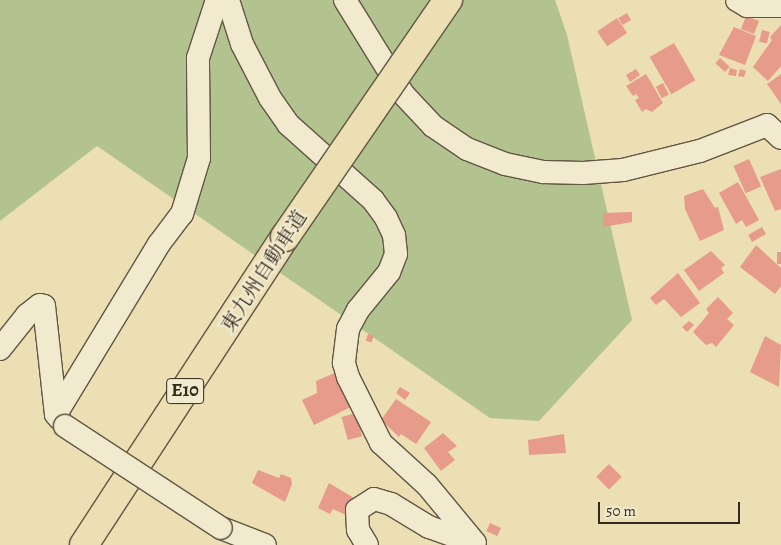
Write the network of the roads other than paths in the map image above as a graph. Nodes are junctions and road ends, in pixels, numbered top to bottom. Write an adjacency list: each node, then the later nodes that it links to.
1 (217, 0): 9 (street)
2 (228, 0): 10 (street)
3 (345, 0): 7 (street)
4 (448, 0): 11 (highway, 東九州自動車道 / E10, bridge)
5 (737, 0): 6 (street)
6 (781, 6)
7 (781, 138)
8 (0, 349): 9 (street)
9 (60, 420): 12 (street, bridge)
10 (480, 544): 13 (street)
11 (84, 545)
12 (266, 545)
13 (367, 545)

